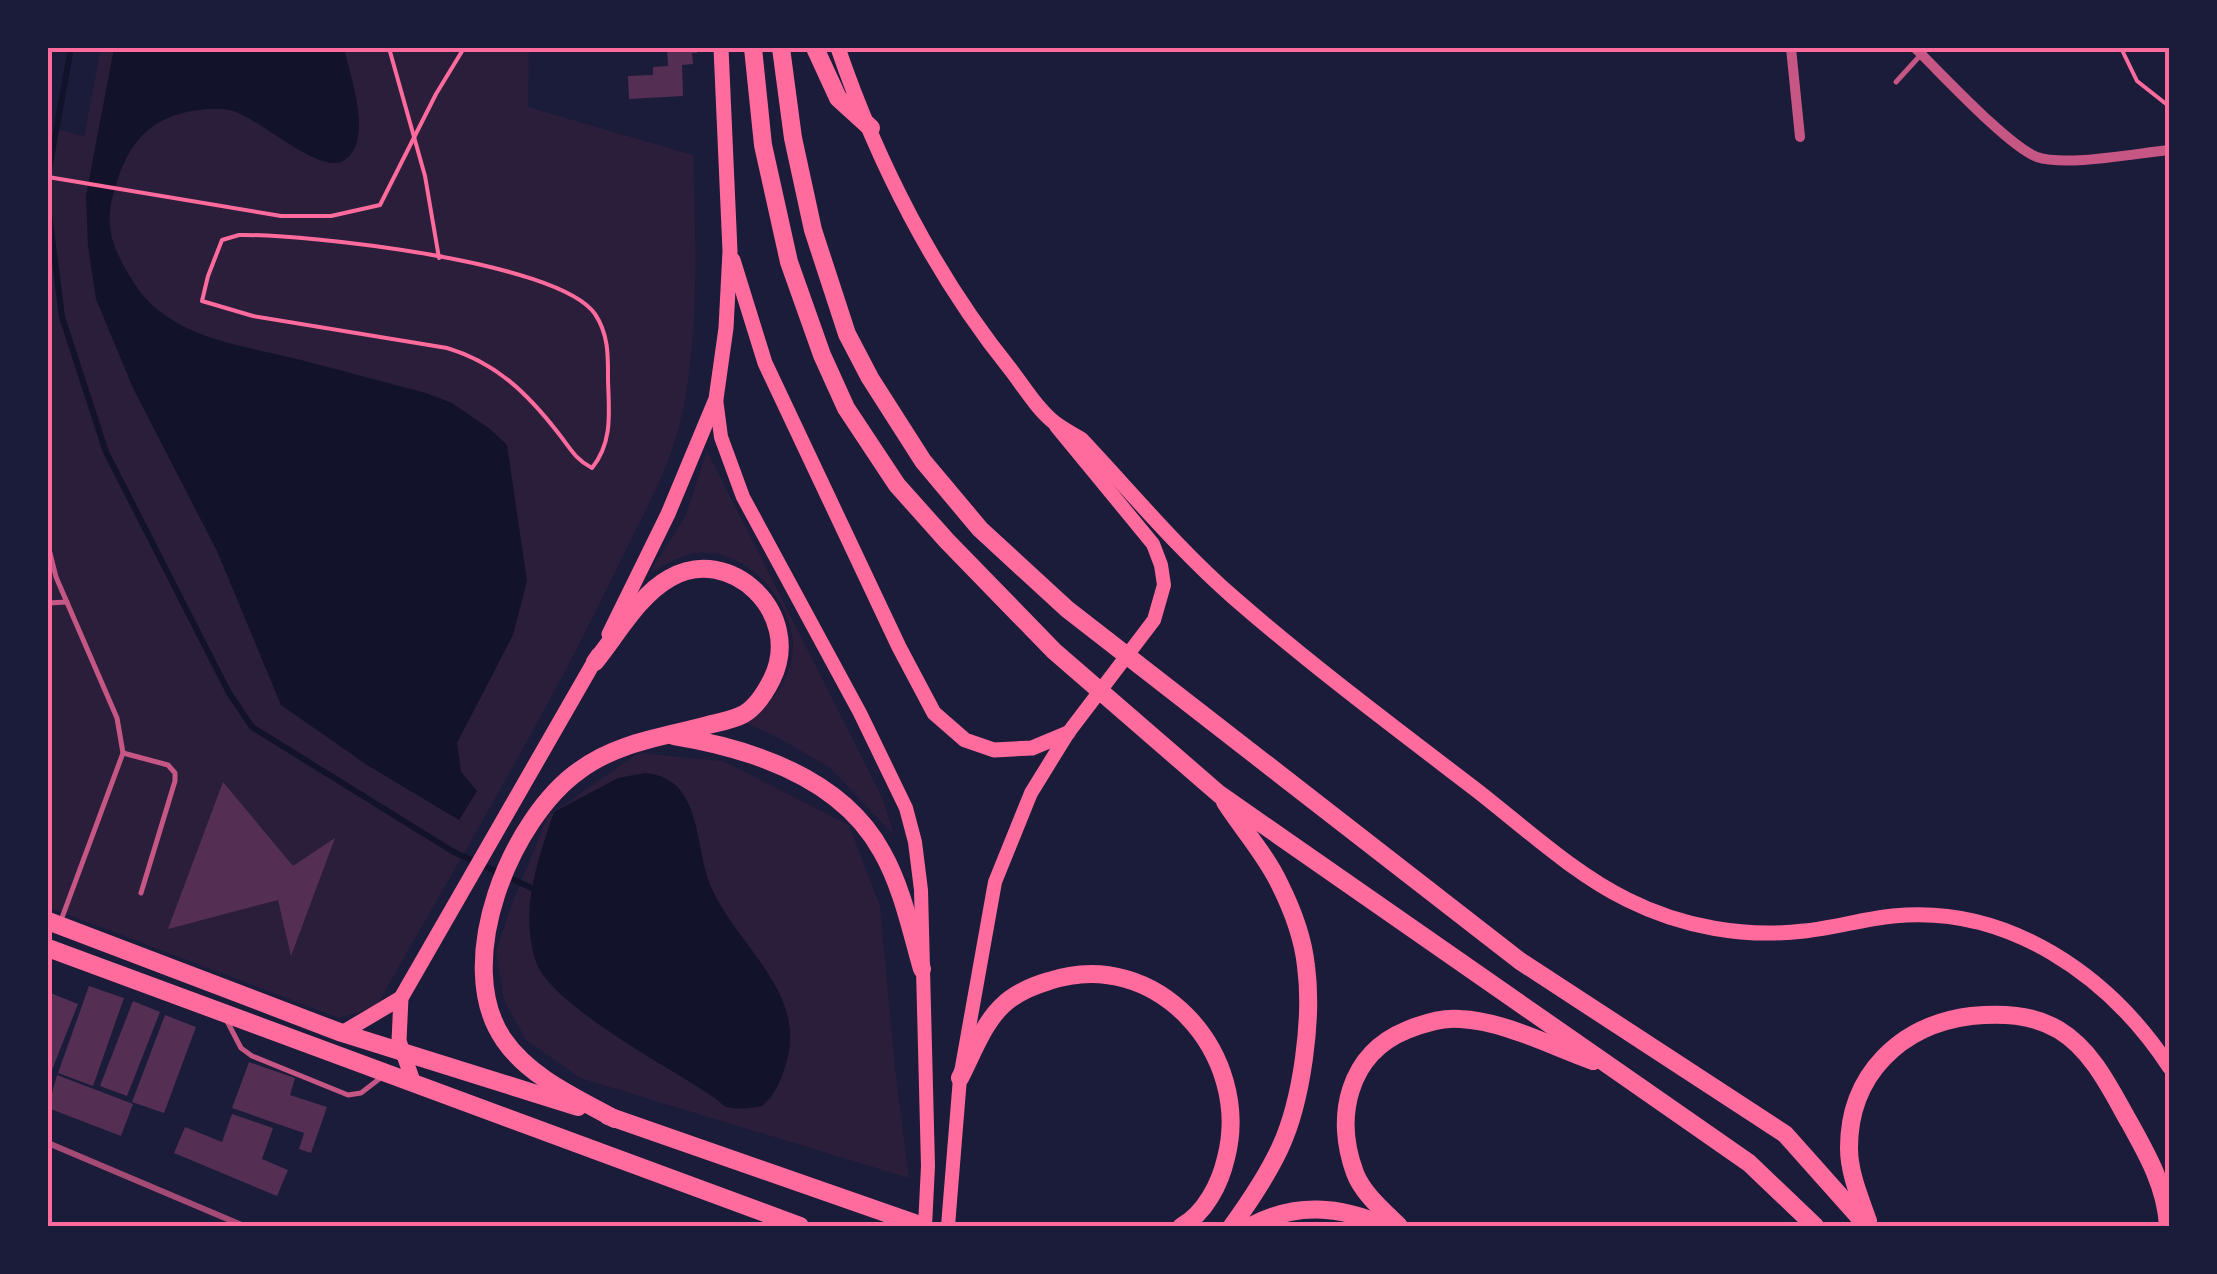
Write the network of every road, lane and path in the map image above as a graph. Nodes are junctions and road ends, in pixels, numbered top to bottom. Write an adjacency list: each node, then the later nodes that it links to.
1 (389, 48): 15 (path)
2 (464, 48): 15 (path)
3 (721, 48): 18 (main road)
4 (753, 48): 29 (highway)
5 (781, 48): 53 (highway)
6 (815, 48): 13 (highway)
7 (838, 48): 13 (main road)
8 (1791, 48): 14 (street)
9 (2121, 48): 12 (path)
10 (1921, 50): 11 (lane); 16 (street)
11 (1896, 82)
12 (2170, 106)
13 (871, 128): 21 (main road)
14 (1800, 137)
15 (412, 141): 17 (path); 19 (path)
16 (2170, 150)
17 (48, 177)
18 (730, 252): 20 (main road); 26 (main road)
19 (439, 258): 19 (path)
20 (716, 399): 25 (main road); 33 (main road)
21 (1053, 422): 26 (main road); 38 (main road)
22 (48, 545): 23 (lane)
23 (67, 602): 24 (lane); 28 (lane)
24 (48, 603)
25 (595, 662): 27 (highway); 34 (main road)
26 (1068, 733): 41 (main road)
27 (669, 736): 33 (highway); 43 (highway)
28 (123, 753): 30 (lane); 31 (lane)
29 (1219, 794): 39 (highway); 48 (highway)
30 (141, 893)
31 (53, 924): 36 (highway)
32 (48, 948): 35 (highway)
33 (922, 969): 45 (main road)
34 (401, 998): 36 (main road); 37 (main road)
35 (224, 1013): 40 (highway); 40 (lane)
36 (342, 1033): 37 (highway)
37 (402, 1053): 42 (main road); 43 (highway)
38 (2170, 1068)
39 (1618, 1070): 51 (highway); 52 (highway)
40 (387, 1074): 42 (highway)
41 (960, 1078): 46 (main road); 47 (highway)
42 (414, 1084): 44 (highway)
43 (615, 1118): 45 (highway)
44 (800, 1226)
45 (924, 1226)
46 (948, 1226)
47 (1182, 1226)
48 (1232, 1226)
49 (1252, 1226): 50 (highway)
50 (1384, 1226)
51 (1399, 1226)
52 (1815, 1226)
53 (1868, 1226): 54 (highway)
54 (2168, 1226)

